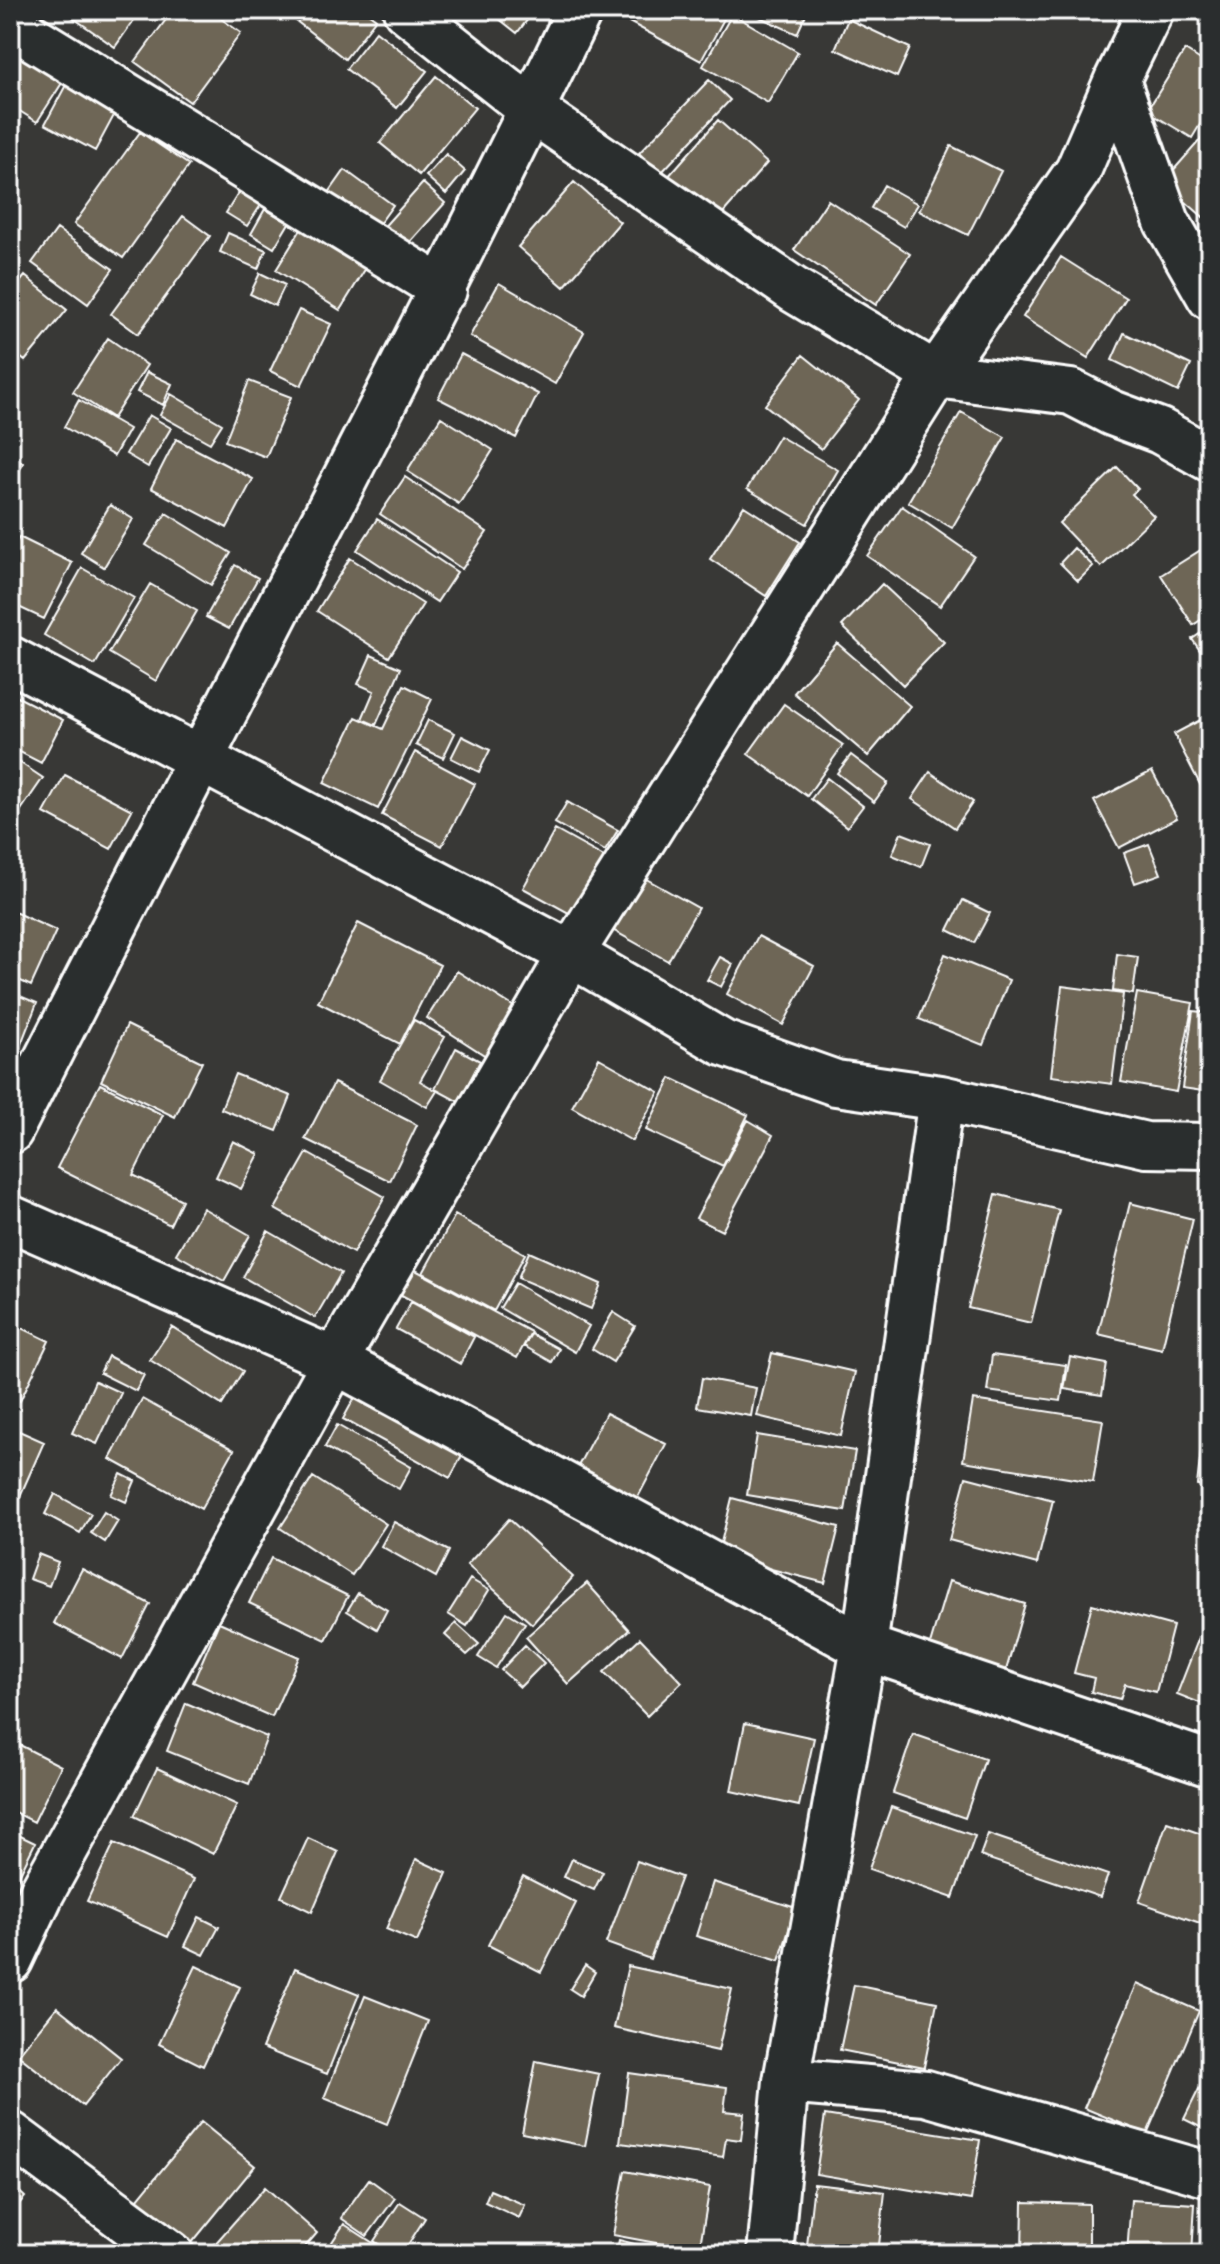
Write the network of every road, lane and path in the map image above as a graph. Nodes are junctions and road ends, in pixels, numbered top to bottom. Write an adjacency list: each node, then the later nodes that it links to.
1 (406, 10): 6 (street)
2 (580, 10): 6 (street)
3 (1151, 10): 5 (street)
4 (10, 24): 7 (street)
5 (1117, 80): 8 (street); 9 (street)
6 (532, 110): 7 (street); 9 (street)
7 (444, 290): 12 (street)
8 (1210, 297)
9 (936, 375): 10 (street); 13 (street)
10 (1210, 459)
11 (10, 659): 12 (street)
12 (199, 756): 13 (street); 15 (street)
13 (571, 954): 14 (street); 18 (street)
14 (941, 1098): 16 (street); 19 (street)
15 (10, 1131)
16 (1210, 1146)
17 (10, 1218): 18 (street)
18 (335, 1361): 19 (street); 21 (street)
19 (864, 1647): 20 (street); 22 (street)
20 (1210, 1764)
21 (10, 1960)
22 (786, 2081): 24 (street); 26 (street)
23 (10, 2134): 25 (street)
24 (1210, 2175)
25 (171, 2254)
26 (770, 2254)

